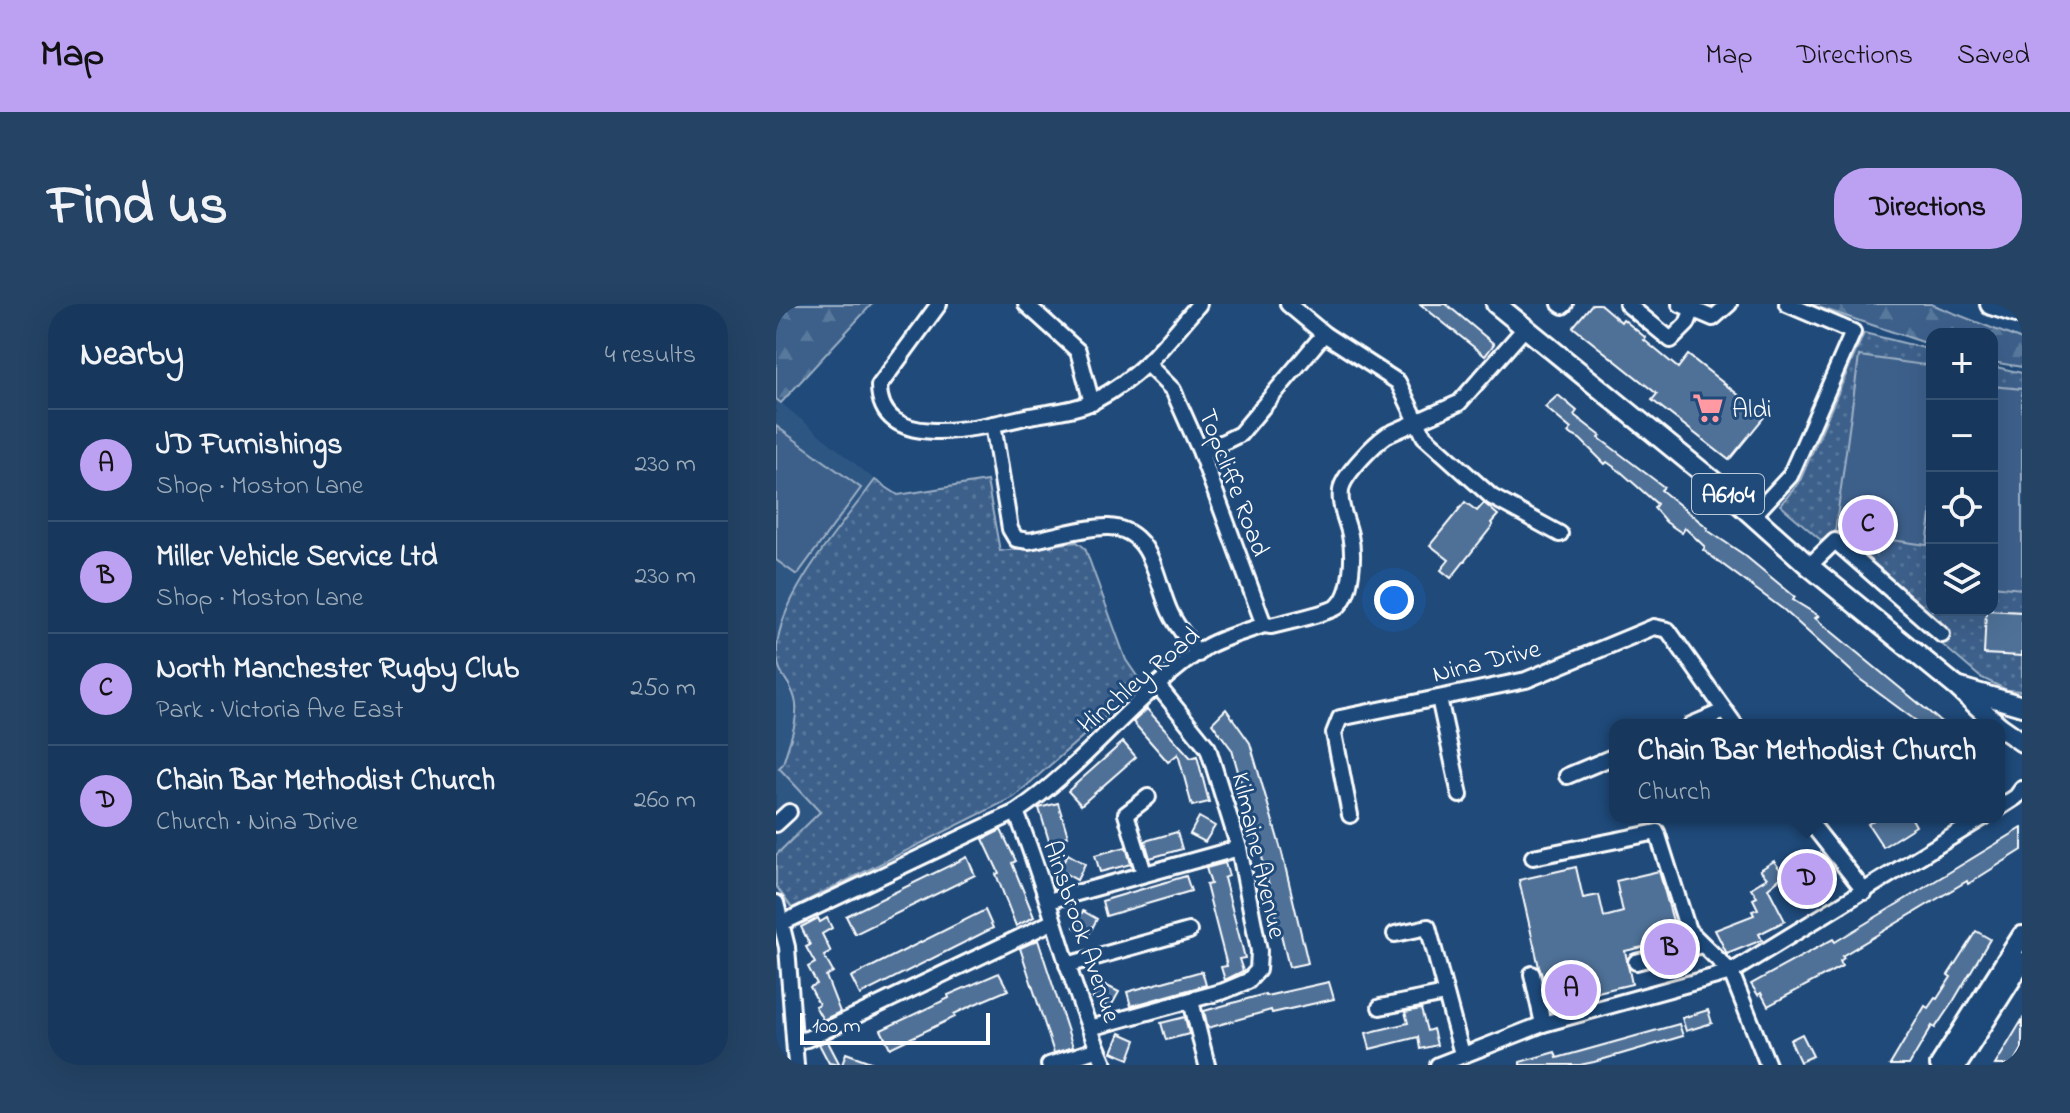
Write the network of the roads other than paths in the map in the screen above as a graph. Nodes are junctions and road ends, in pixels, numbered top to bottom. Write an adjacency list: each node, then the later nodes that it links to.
1 (939, 304): 17 (street)
2 (1026, 304): 15 (street)
3 (1199, 304): 14 (street)
4 (1288, 304): 13 (street)
5 (1496, 304): 12 (main road, A6104)
6 (1627, 304): 10 (street)
7 (1729, 304): 10 (street)
8 (1787, 304): 19 (street)
9 (1991, 304): 11 (highway)
10 (1686, 308)
11 (2022, 314)
12 (1525, 328): 16 (street, Hinchley Road); 19 (main road, A6104)
13 (1324, 334): 16 (street); 18 (street)
14 (1148, 365): 15 (street); 18 (street, Topcliffe Road)
15 (1092, 403): 17 (street)
16 (1418, 422): 20 (street); 22 (street, Hinchley Road)
17 (993, 424): 24 (street)
18 (1201, 453): 22 (street, Topcliffe Road)
19 (1753, 516): 21 (main road, A6104)
20 (1560, 534)
21 (1809, 566): 23 (street); 26 (main road, A6104)
22 (1264, 625): 24 (street, Hinchley Road)
23 (1942, 635)
24 (1198, 654): 25 (street, Hinchley Road)
25 (1158, 686): 40 (street, Hinchley Road); 45 (street, Kilmaine Avenue)
26 (1957, 687): 28 (main road, A6104); 32 (main road)
27 (1439, 698): 29 (street, Nina Drive); 37 (street); 41 (street, Nina Drive)
28 (2022, 706)
29 (1724, 711): 30 (street); 31 (street, Nina Drive)
30 (1705, 719)
31 (1730, 719)
32 (1991, 719)
33 (2005, 731): 34 (main road)
34 (2022, 742)
35 (1609, 758): 36 (street)
36 (1567, 776)
37 (1460, 795)
38 (1148, 797): 47 (street)
39 (789, 812): 44 (street)
40 (1016, 812): 49 (street, Ainsbrook Avenue); 52 (street, Hinchley Road)
41 (1350, 815)
42 (1811, 823): 48 (street)
43 (1974, 823): 48 (street)
44 (776, 824)
45 (1239, 848): 47 (street); 63 (street, Kilmaine Avenue)
46 (1533, 857): 55 (street)
47 (1144, 873): 49 (street)
48 (1865, 892): 59 (street)
49 (1048, 901): 51 (street, Ainsbrook Avenue)
50 (776, 903): 52 (street)
51 (1052, 922): 58 (street, Ainsbrook Avenue); 67 (street)
52 (782, 923): 67 (street)
53 (1189, 931): 58 (street)
54 (1395, 934): 62 (street)
55 (1702, 945): 57 (street); 59 (street)
56 (2021, 947): 61 (main road)
57 (1636, 962)
58 (1067, 965): 66 (street, Ainsbrook Avenue)
59 (1731, 972): 65 (street); 75 (street)
60 (1532, 974): 65 (street)
61 (2000, 984): 76 (main road); 77 (main road)
62 (1445, 994): 64 (street); 69 (street)
63 (1191, 1001): 66 (street, Kilmaine Avenue); 73 (street)
64 (1380, 1007)
65 (1543, 1024): 69 (street)
66 (1090, 1028): 68 (street, Ainsbrook Avenue)
67 (796, 1041): 70 (street)
68 (1098, 1049): 71 (street); 72 (street, Ainsbrook Avenue)
69 (1462, 1054): 74 (street)
70 (796, 1065)
71 (1049, 1065)
72 (1105, 1065)
73 (1207, 1065)
74 (1438, 1065)
75 (1768, 1065)
76 (1940, 1065)
77 (1957, 1065)

